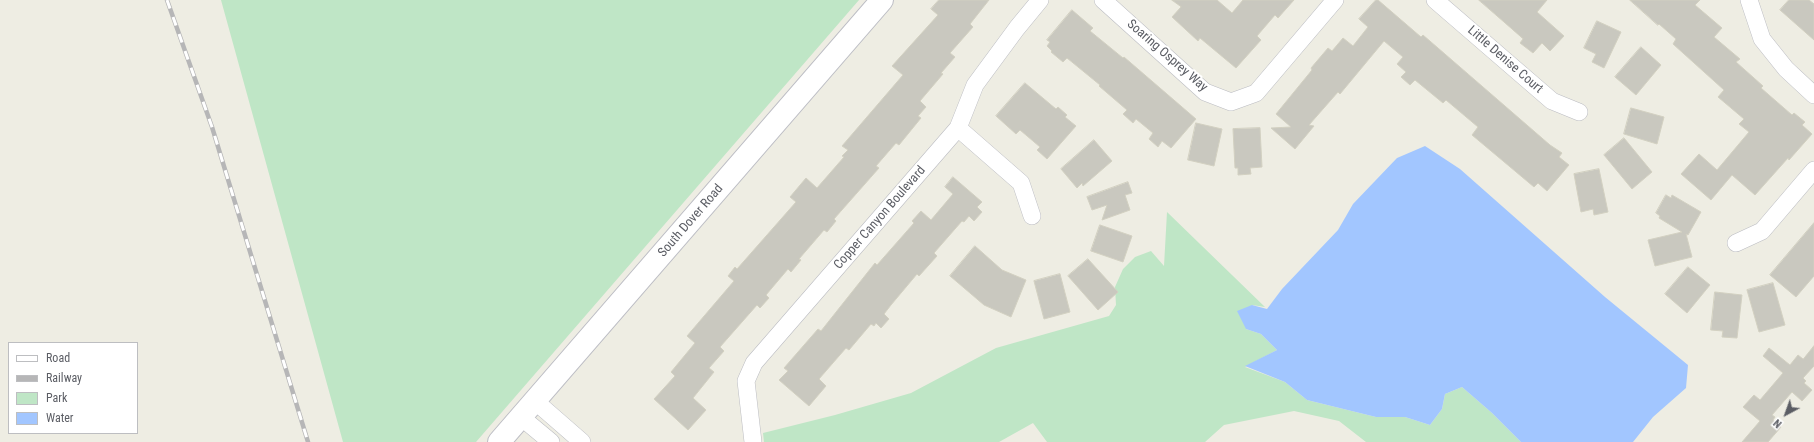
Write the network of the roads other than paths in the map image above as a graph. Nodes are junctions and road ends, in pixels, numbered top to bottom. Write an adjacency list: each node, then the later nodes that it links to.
1 (882, 0): 13 (street, South Dover Road)
2 (1040, 0): 9 (street, Copper Canyon Boulevard)
3 (1103, 0): 4 (street, Soaring Osprey Way)
4 (1335, 0)
5 (1435, 0): 8 (street, Little Denise Court)
6 (1749, 0): 7 (street)
7 (1814, 95)
8 (1579, 112)
9 (958, 128): 11 (street); 18 (street, Copper Canyon Boulevard)
10 (1814, 170): 12 (street)
11 (1032, 216)
12 (1736, 243)
13 (536, 401): 14 (street, South Dover Road); 17 (street)
14 (522, 417): 15 (street, South Dover Road); 16 (street)
15 (499, 442)
16 (551, 442)
17 (582, 442)
18 (753, 442)

